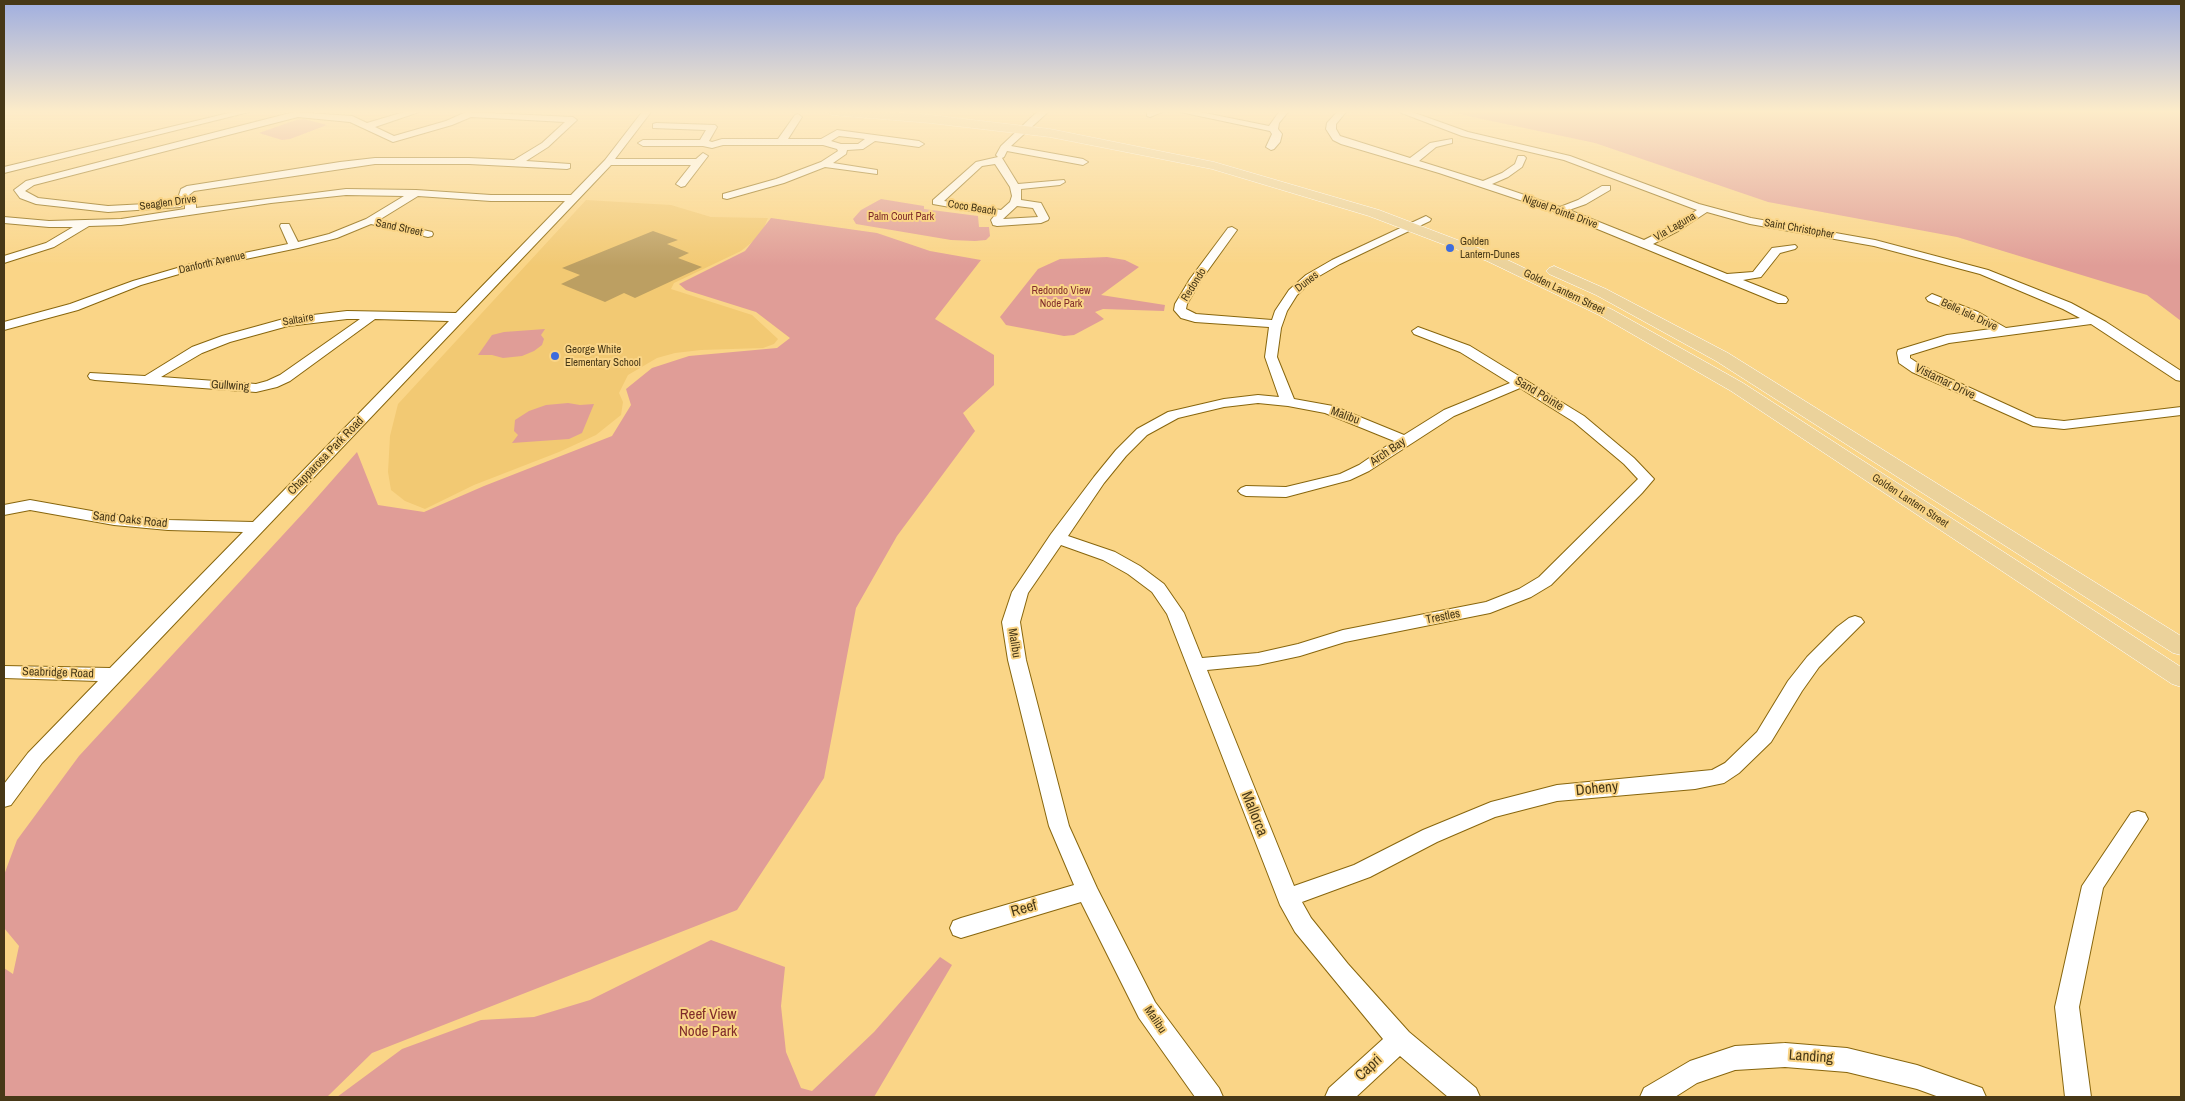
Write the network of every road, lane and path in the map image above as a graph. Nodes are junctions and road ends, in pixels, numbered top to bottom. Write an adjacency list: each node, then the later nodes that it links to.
1 (32, 163): 16 (street)
2 (111, 163): 27 (street)
3 (359, 163): 27 (street)
4 (505, 163): 13 (street)
5 (607, 163): 25 (street, Chapparosa Park Road)
6 (697, 163): 19 (street)
7 (982, 163): 30 (street, Coco Beach)
8 (1000, 163): 21 (street)
9 (1247, 163): 33 (main road, Golden Lantern Street)
10 (1412, 163): 20 (street, Niguel Pointe Drive)
11 (1519, 163): 20 (street)
12 (1583, 163): 28 (street, Saint Christopher)
13 (515, 164): 15 (street)
14 (824, 164): 17 (street); 24 (street)
15 (567, 166)
16 (4, 170)
17 (874, 172)
18 (1060, 182): 21 (street)
19 (681, 184)
20 (1482, 185): 29 (street, Niguel Pointe Drive)
21 (1015, 187): 26 (street, Coco Beach)
22 (1606, 188): 29 (street)
23 (416, 193): 25 (street, Seaglen Drive); 27 (street, Seaglen Drive); 32 (street, Danforth Avenue)
24 (727, 196)
25 (574, 198): 46 (street, Chapparosa Park Road)
26 (1015, 203): 30 (street, Coco Beach); 30 (street)
27 (190, 208): 34 (street, Seaglen Drive)
28 (1705, 209): 38 (street, Via Laguna); 47 (street, Saint Christopher)
29 (1560, 210): 38 (street, Niguel Pointe Drive)
30 (1003, 213)
31 (4, 220): 34 (street, Seaglen Drive)
32 (370, 222): 37 (street, Sand Street); 39 (street, Danforth Avenue)
33 (1418, 222): 48 (street, Dunes); 65 (main road, Golden Lantern Street); 69 (main road, Golden Lantern Street)
34 (86, 224): 41 (street)
35 (285, 226): 39 (street)
36 (1232, 230): 48 (street, Redondo)
37 (428, 234)
38 (1644, 244): 42 (street, Niguel Pointe Drive)
39 (294, 246): 49 (street, Danforth Avenue)
40 (1791, 248): 42 (street)
41 (4, 260)
42 (1726, 276): 44 (street, Niguel Pointe Drive)
43 (1932, 298): 51 (street, Belle Isle Drive)
44 (1782, 300)
45 (373, 315): 46 (street, Saltaire); 54 (street, Saltaire); 54 (street, Gullwing)
46 (459, 317): 62 (street, Chapparosa Park Road)
47 (2093, 320): 51 (street, Vistamar Drive); 53 (street, Saint Christopher)
48 (1276, 324): 56 (street, Dunes)
49 (4, 326)
50 (1418, 331): 55 (street, Sand Pointe)
51 (2005, 332): 57 (street, Vistamar Drive)
52 (95, 376): 54 (street, Gullwing)
53 (2181, 377)
54 (149, 378)
55 (1521, 383): 58 (street, Arch Bay); 59 (street, Sand Pointe)
56 (1288, 402): 58 (street, Malibu); 63 (street, Malibu)
57 (2181, 411)
58 (1406, 441): 60 (street, Arch Bay)
59 (1646, 479): 66 (street, Trestles)
60 (1246, 491)
61 (4, 510): 62 (street, Sand Oaks Road)
62 (258, 526): 68 (street, Chapparosa Park Road)
63 (1057, 538): 66 (street, Mallorca); 72 (street, Malibu)
64 (1855, 622): 73 (street, Doheny)
65 (2181, 647)
66 (1195, 665): 73 (street, Mallorca)
67 (4, 672): 68 (street, Seabridge Road)
68 (113, 675): 70 (street, Chapparosa Park Road)
69 (2181, 678)
70 (4, 799)
71 (2138, 819): 81 (street)
72 (1087, 891): 74 (street, Reef); 76 (street, Malibu)
73 (1288, 898): 75 (street, Mallorca)
74 (961, 928)
75 (1400, 1040): 77 (street, Capri); 78 (street, Mallorca)
76 (1210, 1097)
77 (1338, 1097)
78 (1467, 1097)
79 (1653, 1097): 80 (street, Landing)
80 (1973, 1097)
81 (2078, 1097)

